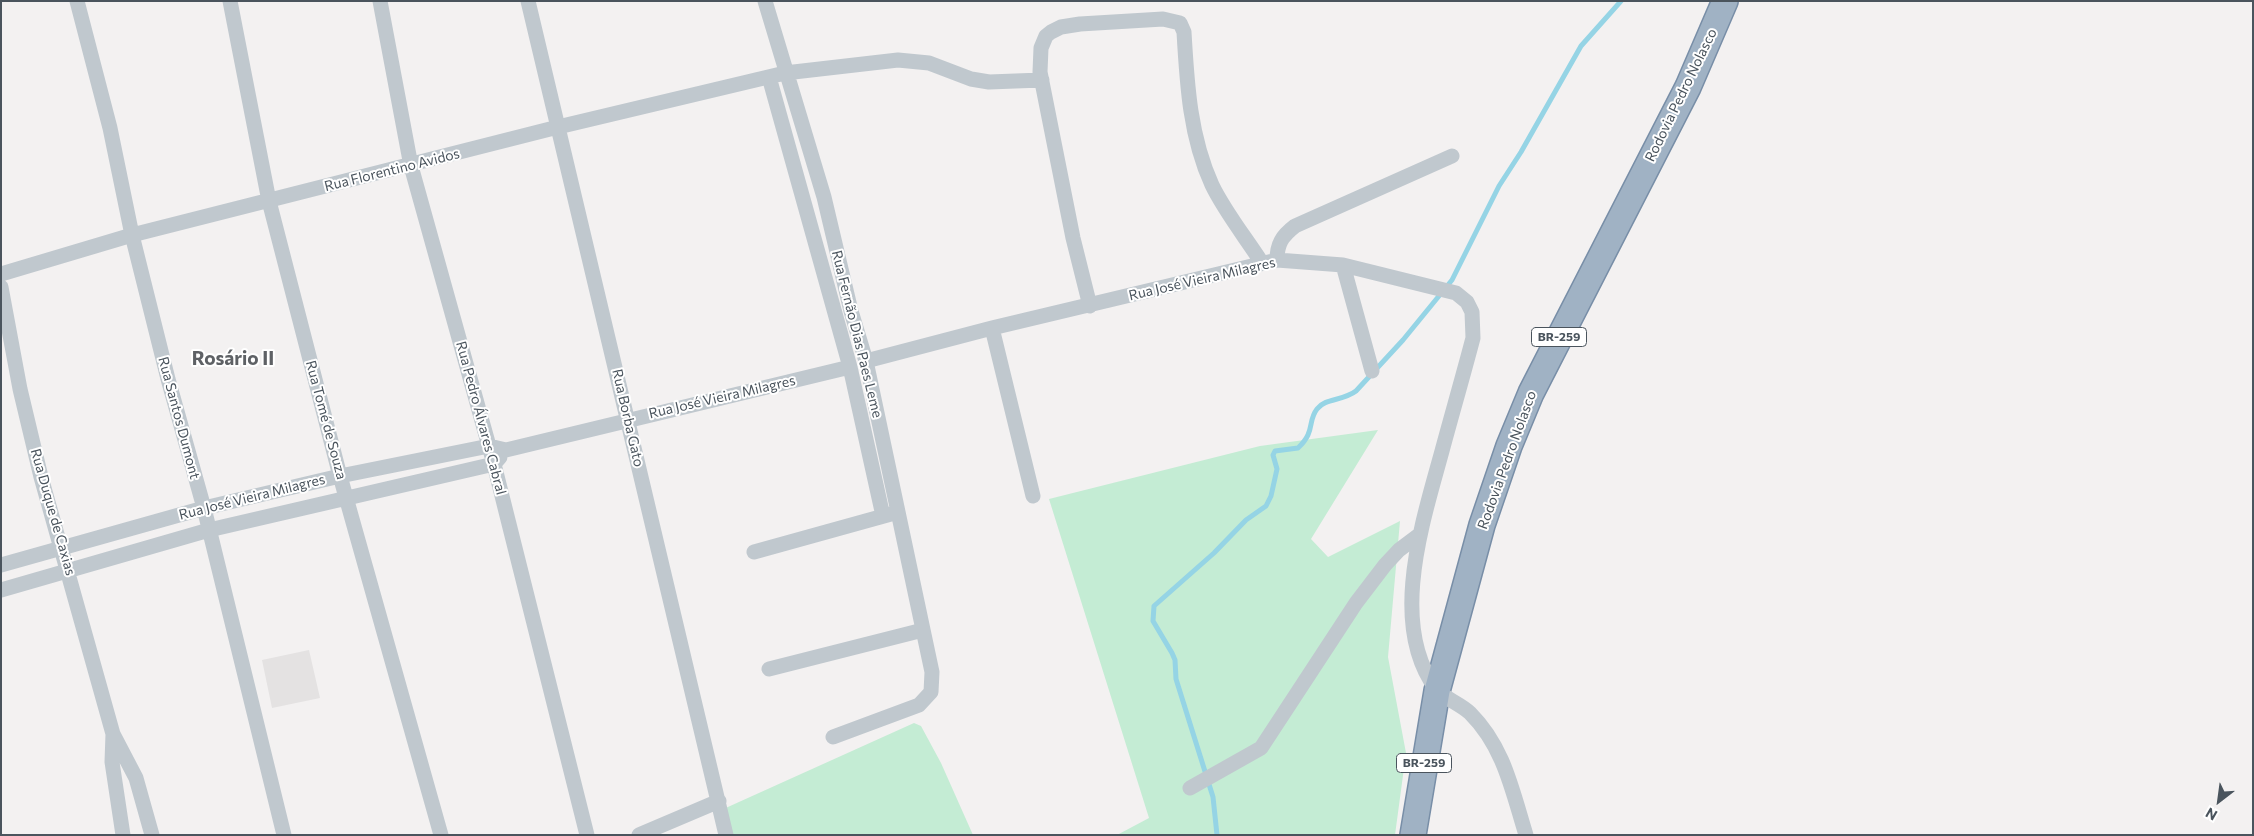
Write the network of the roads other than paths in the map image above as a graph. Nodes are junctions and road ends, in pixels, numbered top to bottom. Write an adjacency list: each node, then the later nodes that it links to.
1 (77, 1): 14 (street, Rua Santos Dumont)
2 (230, 1): 13 (street, Rua Tomé de Souza)
3 (380, 1): 12 (street, Rua Pedro Álvares Cabral)
4 (528, 1): 10 (street, Rua Borba Gato)
5 (765, 1): 7 (street, Rua Fernão Dias Paes Leme)
6 (1724, 1): 43 (highway, Rodovia Pedro Nolasco / BR-259)
7 (785, 73): 8 (street, Rua Florentino Avidos); 9 (street, Rua Florentino Avidos); 22 (street, Rua Fernão Dias Paes Leme)
8 (769, 77): 10 (street, Rua Florentino Avidos); 23 (street)
9 (1042, 80): 16 (street); 20 (street)
10 (558, 127): 12 (street, Rua Florentino Avidos); 25 (street, Rua Borba Gato)
11 (1452, 156): 15 (street)
12 (411, 166): 13 (street, Rua Florentino Avidos); 26 (street, Rua Pedro Álvares Cabral)
13 (269, 201): 14 (street, Rua Florentino Avidos); 29 (street, Rua Tomé de Souza)
14 (132, 235): 18 (street, Rua Florentino Avidos); 32 (street, Rua Santos Dumont)
15 (1277, 260): 16 (street, Rua José Vieira Milagres); 17 (street, Rua José Vieira Milagres)
16 (1262, 263): 20 (street, Rua José Vieira Milagres)
17 (1343, 265): 24 (street); 35 (street, Rua José Vieira Milagres)
18 (1, 274)
19 (1, 287): 36 (street, Rua Duque de Caxias)
20 (1090, 306): 21 (street, Rua José Vieira Milagres)
21 (992, 328): 22 (street, Rua José Vieira Milagres); 30 (street)
22 (866, 362): 33 (street, Rua Fernão Dias Paes Leme)
23 (850, 367): 25 (street, Rua José Vieira Milagres); 33 (street)
24 (1372, 371)
25 (629, 419): 27 (street, Rua José Vieira Milagres); 47 (street, Rua Borba Gato)
26 (489, 446): 27 (street, Rua José Vieira Milagres); 28 (street, Rua Pedro Álvares Cabral); 29 (street, Rua José Vieira Milagres)
27 (506, 450): 28 (street)
28 (494, 464): 31 (street); 52 (street, Rua Pedro Álvares Cabral)
29 (340, 476): 31 (street, Rua Tomé de Souza); 32 (street, Rua José Vieira Milagres)
30 (1033, 496)
31 (346, 498): 34 (street); 51 (street, Rua Tomé de Souza)
32 (204, 508): 34 (street, Rua Santos Dumont); 36 (street, Rua José Vieira Milagres)
33 (890, 514): 37 (street); 41 (street, Rua Fernão Dias Paes Leme)
34 (209, 530): 39 (street); 50 (street, Rua Santos Dumont)
35 (1420, 534): 43 (street, Rua José Vieira Milagres); 46 (street)
36 (62, 549): 38 (street, Rua José Vieira Milagres); 39 (street, Rua Duque de Caxias)
37 (754, 552)
38 (1, 565)
39 (69, 572): 40 (street); 44 (street, Rua Duque de Caxias)
40 (1, 590)
41 (923, 630): 42 (street); 45 (street, Rua Fernão Dias Paes Leme)
42 (769, 669)
43 (1437, 691): 55 (highway, Rodovia Pedro Nolasco / BR-259); 56 (street)
44 (113, 734): 48 (street, Rua Duque de Caxias); 49 (street, Rua Duque de Caxias)
45 (833, 737)
46 (1190, 788)
47 (719, 801): 53 (street); 54 (street, Rua Borba Gato)
48 (123, 835)
49 (152, 835)
50 (284, 835)
51 (441, 835)
52 (587, 835)
53 (640, 835)
54 (726, 835)
55 (1413, 835)
56 (1526, 835)

